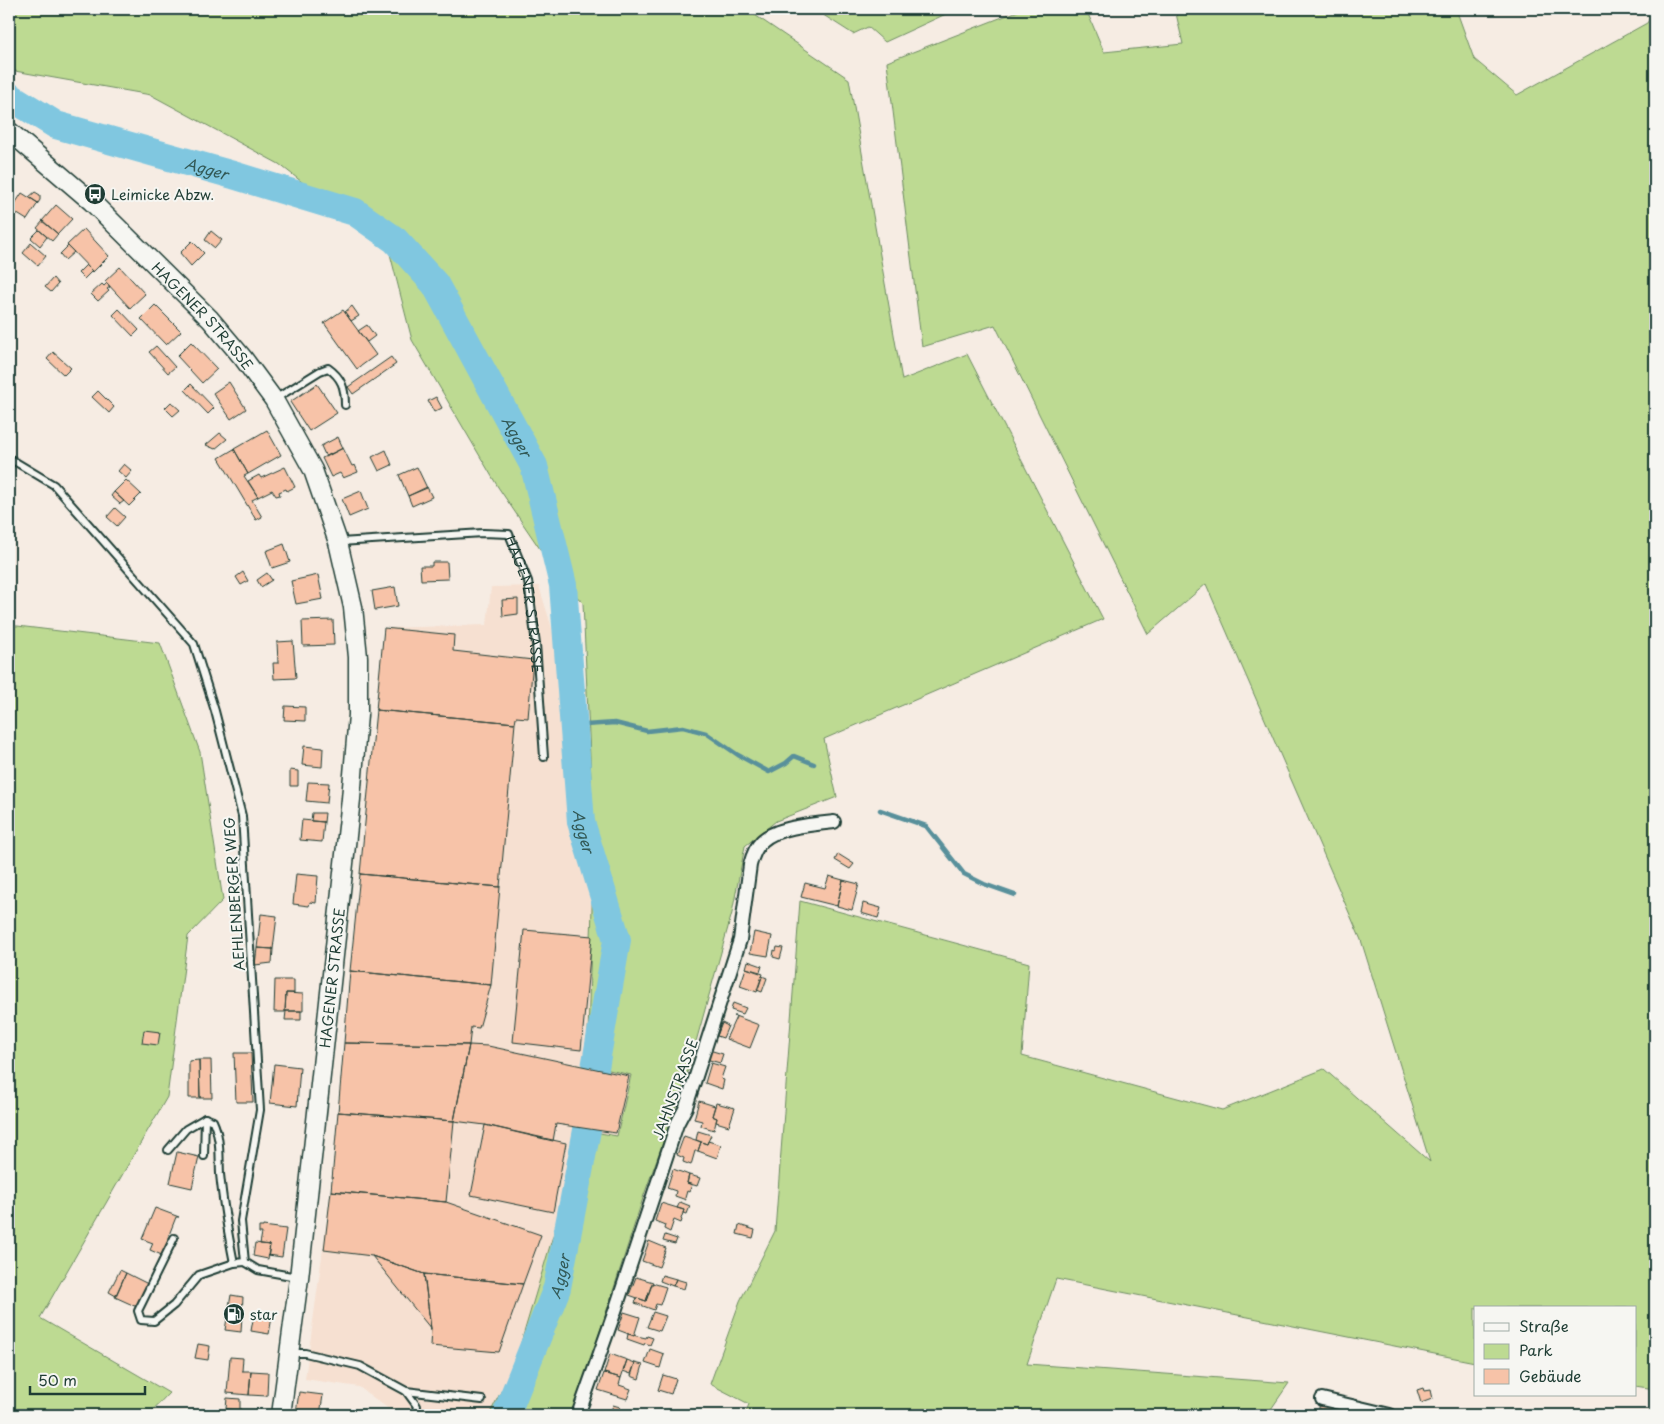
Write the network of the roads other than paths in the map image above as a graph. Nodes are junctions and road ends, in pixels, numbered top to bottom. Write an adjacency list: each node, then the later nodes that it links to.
1 (9, 131): 2 (main road, HAGENER STRASSE)
2 (274, 400): 3 (lane); 5 (main road, HAGENER STRASSE)
3 (345, 405)
4 (9, 458): 12 (lane, AEHLENBERGER WEG)
5 (338, 542): 6 (lane, HAGENER STRASSE); 14 (main road, HAGENER STRASSE)
6 (544, 757)
7 (834, 822): 21 (street, JAHNSTRASSE)
8 (205, 1118): 9 (lane); 10 (lane); 13 (lane)
9 (168, 1150)
10 (204, 1156)
11 (174, 1238): 13 (lane)
12 (245, 1262): 13 (lane); 14 (lane)
13 (234, 1263)
14 (298, 1278): 15 (main road, HAGENER STRASSE)
15 (289, 1353): 16 (lane); 19 (main road, HAGENER STRASSE)
16 (406, 1391): 18 (lane); 20 (lane)
17 (1322, 1399): 22 (street)
18 (482, 1400)
19 (281, 1415)
20 (415, 1415)
21 (578, 1415)
22 (1390, 1415)

